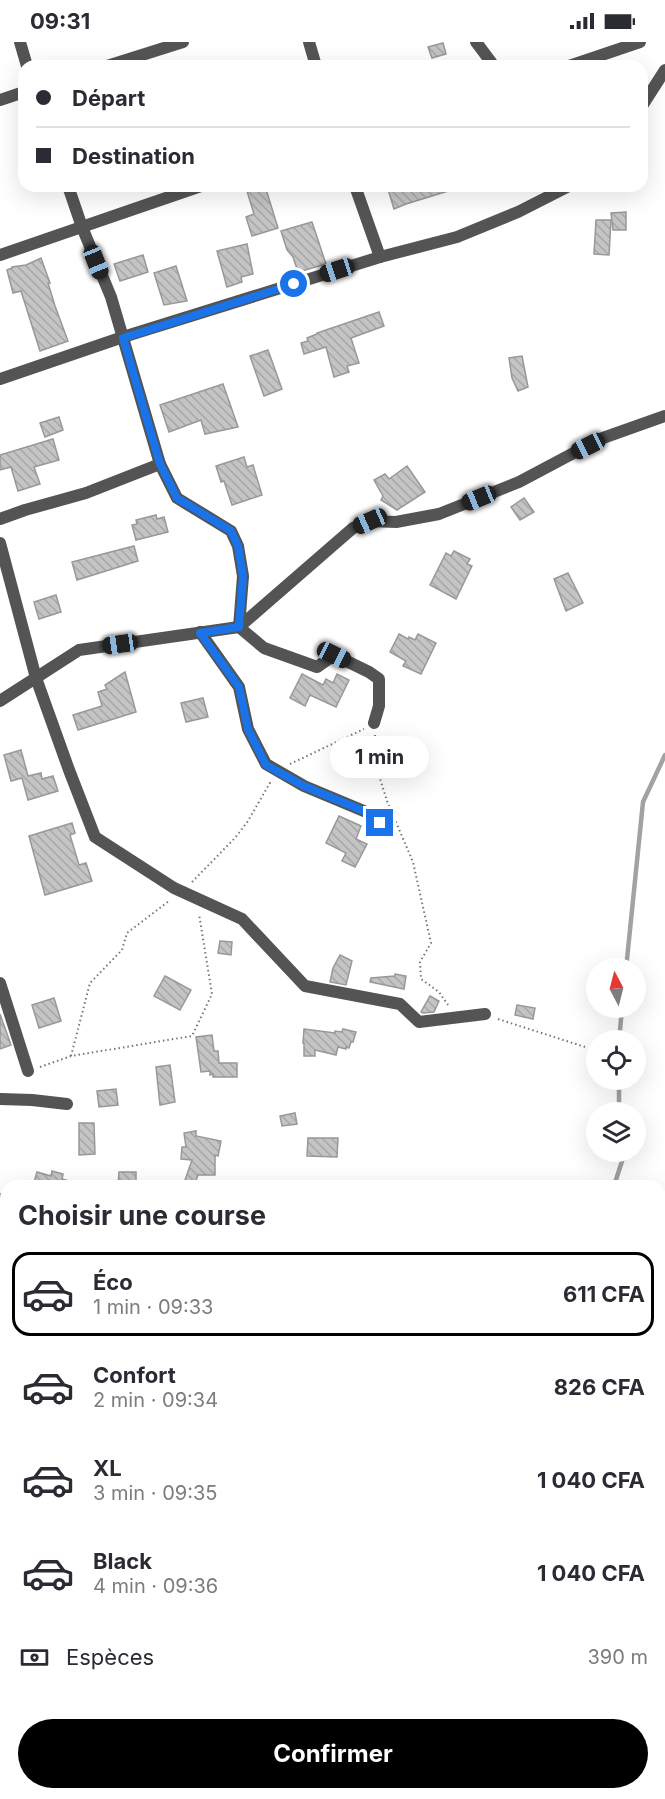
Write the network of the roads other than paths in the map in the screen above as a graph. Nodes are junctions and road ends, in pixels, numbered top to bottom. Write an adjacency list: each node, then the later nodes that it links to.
1 (20, 42): 6 (street)
2 (183, 42): 7 (street)
3 (309, 42): 8 (street)
4 (476, 42): 9 (street)
5 (640, 42): 10 (street)
6 (25, 60)
7 (126, 60)
8 (314, 60)
9 (490, 60)
10 (587, 60)
11 (665, 70): 13 (street)
12 (18, 94): 14 (street)
13 (648, 97)
14 (0, 100)
15 (70, 192): 19 (street)
16 (183, 192): 19 (street)
17 (357, 192): 21 (street)
18 (557, 192): 21 (street)
19 (82, 226): 20 (street); 22 (street)
20 (0, 255)
21 (380, 257): 22 (street)
22 (123, 338): 23 (street); 25 (street)
23 (0, 379)
24 (665, 416): 28 (street)
25 (160, 464): 26 (street); 28 (street)
26 (0, 519)
27 (0, 543): 30 (street)
28 (239, 627): 29 (street); 32 (street)
29 (200, 633): 30 (street); 33 (street)
30 (36, 678): 31 (street); 35 (street)
31 (0, 701)
32 (374, 723)
33 (380, 823)
34 (0, 983): 36 (street)
35 (485, 1014)
36 (28, 1071)
37 (0, 1099): 38 (street)
38 (67, 1104)

